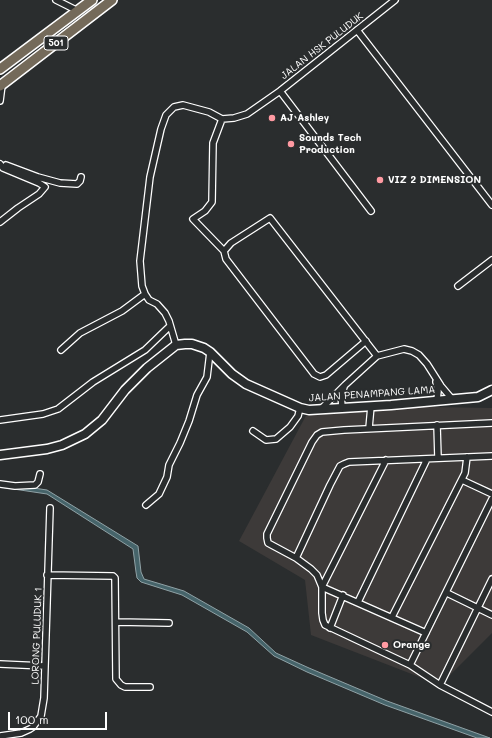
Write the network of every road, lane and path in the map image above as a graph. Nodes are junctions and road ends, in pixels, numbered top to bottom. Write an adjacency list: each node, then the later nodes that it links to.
1 (56, 0): 5 (street)
2 (92, 0): 5 (main road, 501)
3 (112, 0): 8 (main road, 501)
4 (395, 0): 6 (street, JALAN HSK PULUDUK)
5 (78, 11): 7 (main road, 501)
6 (357, 30): 9 (street, JALAN HSK PULUDUK); 14 (street)
7 (0, 70)
8 (1, 85): 10 (street)
9 (280, 91): 11 (street, JALAN HSK PULUDUK); 15 (street)
10 (0, 101)
11 (222, 119): 17 (street); 20 (street)
12 (0, 164): 13 (street); 16 (street)
13 (81, 177)
14 (492, 205)
15 (371, 211)
16 (0, 222)
17 (224, 251): 22 (street); 22 (street)
18 (492, 260): 19 (street)
19 (458, 286)
20 (145, 294): 21 (street); 24 (street)
21 (170, 326): 23 (street); 36 (street)
22 (366, 341): 26 (street)
23 (176, 345): 25 (main road, JALAN PENAMPANG LAMA); 41 (main road)
24 (61, 350)
25 (210, 352): 34 (main road, JALAN PENAMPANG LAMA); 52 (street)
26 (377, 356): 27 (street); 28 (street)
27 (436, 379): 30 (street); 31 (street)
28 (345, 385): 33 (street); 35 (street)
29 (492, 390): 30 (main road, JALAN PENAMPANG LAMA)
30 (452, 399): 31 (main road, JALAN PENAMPANG LAMA)
31 (437, 400): 32 (main road, JALAN PENAMPANG LAMA)
32 (371, 406): 33 (main road, JALAN PENAMPANG LAMA); 39 (street)
33 (342, 407): 35 (main road, JALAN PENAMPANG LAMA)
34 (300, 408): 35 (main road, JALAN PENAMPANG LAMA); 40 (street)
35 (321, 409)
36 (0, 420)
37 (492, 423): 38 (street)
38 (437, 425): 39 (street); 44 (street)
39 (369, 428): 54 (street)
40 (253, 431)
41 (0, 455)
42 (492, 456): 43 (street)
43 (467, 457): 44 (street); 48 (street)
44 (438, 458): 45 (street)
45 (428, 459): 46 (street); 60 (street)
46 (386, 460): 54 (street); 57 (street)
47 (40, 474): 49 (street)
48 (462, 480): 50 (street); 63 (street)
49 (0, 484)
50 (492, 494)
51 (492, 499): 58 (street)
52 (146, 505)
53 (50, 508): 55 (street, LORONG PULUDUK 1)
54 (296, 558): 57 (street)
55 (48, 575): 64 (street); 70 (street, LORONG PULUDUK 1)
56 (492, 579): 61 (street)
57 (322, 586): 59 (street); 66 (street)
58 (446, 593): 61 (street); 67 (street)
59 (343, 595): 60 (street); 66 (street)
60 (358, 602): 63 (street)
61 (478, 608): 62 (street); 71 (street)
62 (492, 615)
63 (392, 617): 67 (street)
64 (116, 622): 65 (street); 72 (street)
65 (169, 623)
66 (330, 628): 69 (street)
67 (426, 633): 69 (street)
68 (0, 664): 70 (street)
69 (410, 665): 71 (street)
70 (44, 666): 74 (street, LORONG PULUDUK 1)
71 (440, 685): 73 (street)
72 (150, 687)
73 (492, 712)
74 (0, 736)

